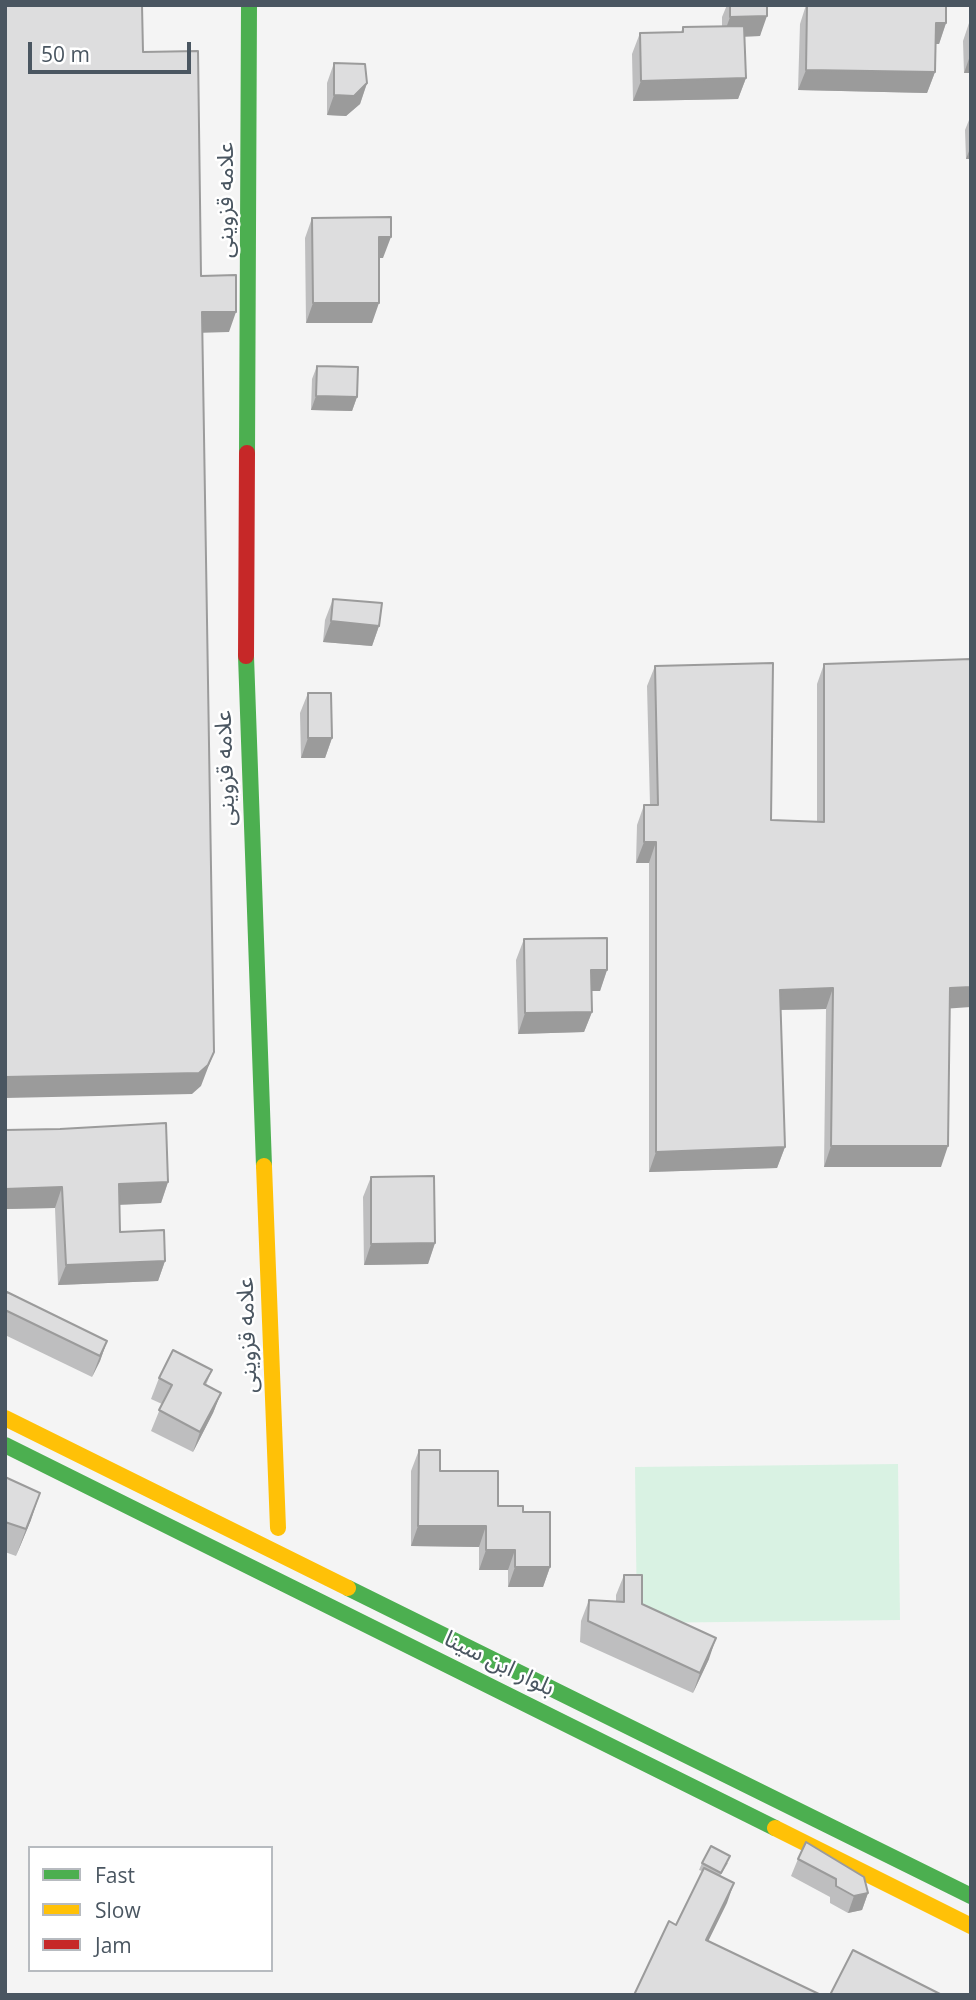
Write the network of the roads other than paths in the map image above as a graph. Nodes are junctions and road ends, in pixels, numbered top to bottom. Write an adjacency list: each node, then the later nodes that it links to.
1 (249, 5): 4 (street, علامه قزوینی)
2 (5, 1418): 5 (street, بلوار ابن سینا)
3 (5, 1445): 6 (street, بلوار ابن سینا)
4 (278, 1528)
5 (971, 1896)
6 (971, 1926)

